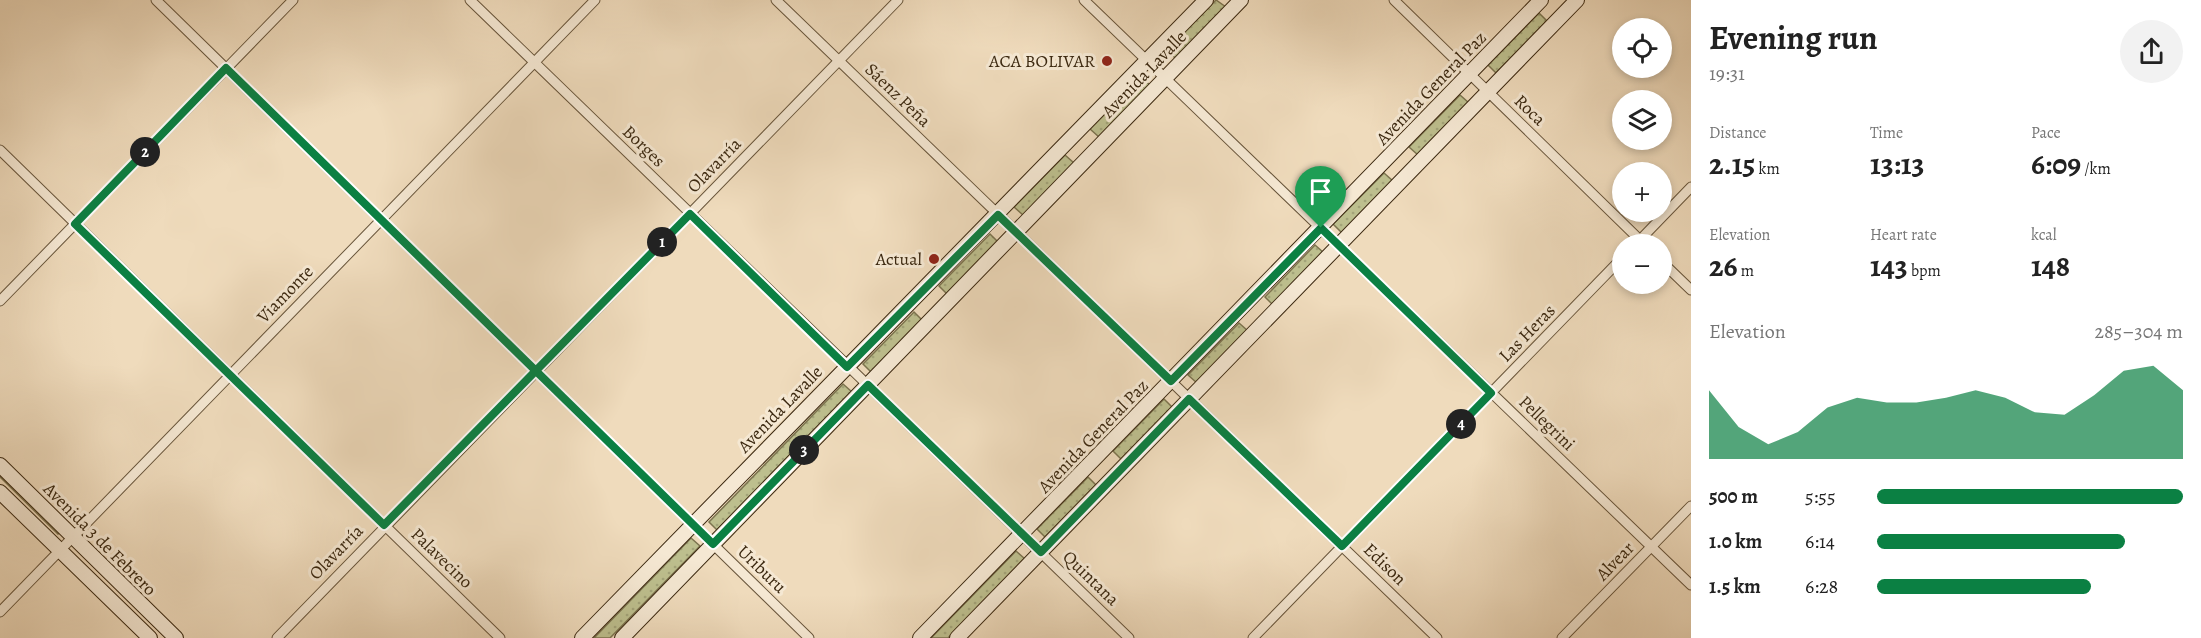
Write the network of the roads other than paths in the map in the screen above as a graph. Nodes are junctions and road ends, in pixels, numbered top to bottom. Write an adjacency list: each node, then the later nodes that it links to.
1 (156, 0): 16 (street, Uriburu)
2 (293, 0): 16 (street)
3 (470, 0): 15 (street, Borges)
4 (595, 0): 15 (street, Viamonte)
5 (776, 0): 13 (street, Sáenz Peña)
6 (898, 0): 13 (street, Olavarría)
7 (1084, 0): 14 (street, Pellegrini)
8 (1206, 0): 14 (street, Avenida Lavalle)
9 (1241, 0): 18 (street, Avenida Lavalle)
10 (1394, 0): 17 (street, Roca)
11 (1541, 0): 17 (street, Avenida General Paz)
12 (1577, 0): 19 (street)
13 (839, 61): 22 (street, Olavarría); 23 (street, Sáenz Peña)
14 (1147, 61): 18 (street, Pellegrini); 23 (street, Avenida Lavalle)
15 (534, 63): 22 (street, Borges); 24 (street, Viamonte)
16 (226, 68): 24 (street, Uriburu); 25 (street)
17 (1469, 74): 19 (street, Roca); 26 (street, Avenida General Paz)
18 (1165, 78): 26 (street, Pellegrini); 27 (street, Avenida Lavalle)
19 (1488, 92): 28 (street, Roca); 30 (street)
20 (0, 150): 25 (street, Palavecino)
21 (1691, 187): 29 (street)
22 (690, 214): 35 (street, Borges); 36 (street, Olavarría)
23 (998, 215): 27 (street, Edison); 35 (street, Avenida Lavalle)
24 (381, 219): 36 (street, Uriburu); 37 (street, Viamonte)
25 (75, 224): 34 (street); 37 (street, Palavecino)
26 (1321, 228): 30 (street, Pellegrini); 38 (street, Avenida General Paz)
27 (1016, 232): 38 (street, Edison); 39 (street, Avenida Lavalle)
28 (1631, 234)
29 (1648, 234)
30 (1339, 246): 40 (street, Pellegrini); 41 (street)
31 (1612, 268): 40 (street, Las Heras)
32 (1672, 272): 33 (street)
33 (1691, 290)
34 (0, 301)
35 (847, 367): 39 (street, Quintana); 45 (street, Avenida Lavalle)
36 (536, 370): 45 (street, Uriburu); 46 (street, Olavarría)
37 (230, 375): 46 (street, Palavecino); 48 (street, Viamonte)
38 (1171, 381): 41 (street, Edison); 47 (street, Avenida General Paz)
39 (868, 385): 47 (street, Quintana); 49 (street, Avenida Lavalle)
40 (1491, 393): 50 (street, Las Heras); 51 (street, Pellegrini)
41 (1189, 399): 50 (street, Edison); 53 (street)
42 (0, 465): 48 (street, Avenida 3 de Febrero)
43 (0, 492): 52 (street, Avenida 3 de Febrero)
44 (1691, 506): 51 (street, Alvear)
45 (693, 524): 49 (street, Uriburu); 61 (street, Avenida Lavalle)
46 (384, 525): 59 (street, Olavarría); 60 (street, Palavecino)
47 (1023, 535): 53 (street, Quintana); 64 (street, Avenida General Paz)
48 (71, 537): 52 (street, Viamonte); 56 (street, Avenida 3 de Febrero)
49 (713, 544): 62 (street, Avenida Lavalle); 63 (street, Uriburu)
50 (1342, 546): 67 (street, Las Heras); 68 (street, Edison)
51 (1651, 547): 54 (street, Pellegrini); 69 (street, Alvear)
52 (59, 550): 55 (street, Viamonte); 57 (street, Avenida 3 de Febrero)
53 (1041, 552): 65 (street); 66 (street, Quintana)
54 (1691, 585)
55 (0, 612)
56 (154, 618): 57 (street); 58 (street, Avenida 3 de Febrero)
57 (146, 634)
58 (176, 638)
59 (277, 638)
60 (500, 638)
61 (582, 638)
62 (622, 638)
63 (809, 638)
64 (920, 638)
65 (957, 638)
66 (1129, 638)
67 (1253, 638)
68 (1437, 638)
69 (1563, 638)

